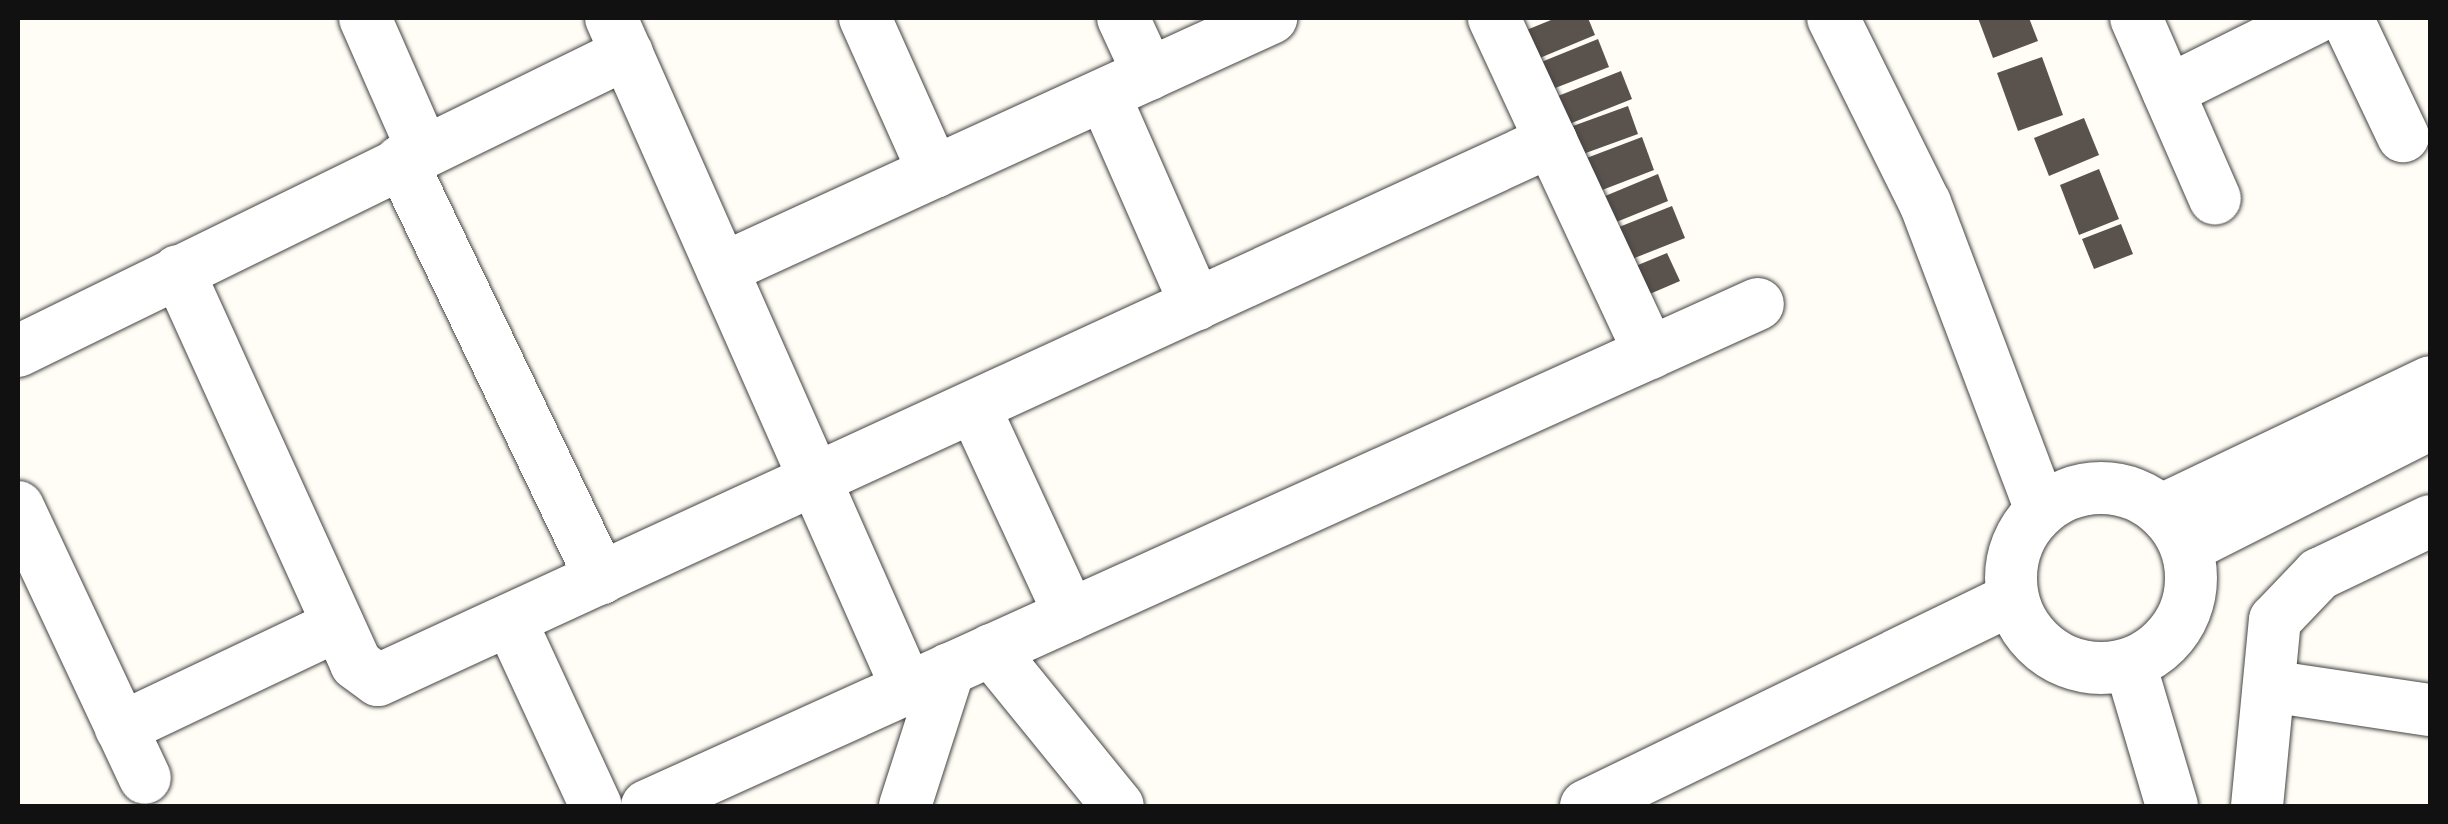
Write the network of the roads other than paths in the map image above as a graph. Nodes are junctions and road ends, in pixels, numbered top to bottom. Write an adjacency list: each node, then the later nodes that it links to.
1 (365, 18): 15 (street)
2 (866, 18): 16 (street)
3 (1123, 18): 11 (street)
4 (1271, 18): 11 (street)
5 (1494, 18): 14 (street)
6 (1833, 18): 29 (street)
7 (2136, 18): 12 (street)
8 (2315, 18): 12 (street)
9 (2347, 18): 13 (street)
10 (619, 35): 15 (street); 18 (street)
11 (1126, 85): 16 (street); 21 (street)
12 (2168, 91): 17 (street)
13 (2403, 136)
14 (1551, 141): 21 (street); 23 (street)
15 (412, 156): 19 (street); 32 (street)
16 (934, 172): 18 (street)
17 (2214, 199)
18 (722, 269): 27 (street)
19 (178, 271): 22 (street); 36 (street)
20 (1758, 304): 23 (street)
21 (1196, 305): 25 (street)
22 (18, 351)
23 (1650, 353): 33 (street)
24 (2430, 382): 31 (street)
25 (974, 407): 27 (street); 33 (street)
26 (2430, 424): 31 (street)
27 (815, 480): 32 (street); 38 (street)
28 (18, 507): 41 (street)
29 (2041, 510): 31 (street); 34 (street)
30 (2430, 520): 39 (street)
31 (2174, 529): 37 (street)
32 (601, 579): 35 (street)
33 (1070, 615): 38 (street)
34 (2020, 615): 37 (street); 48 (street); 49 (street)
35 (510, 620): 36 (street); 44 (street)
36 (338, 624): 41 (street)
37 (2130, 664): 50 (street)
38 (949, 669): 43 (street); 46 (street); 47 (street)
39 (2269, 686): 40 (street); 51 (street)
40 (2430, 710)
41 (121, 728): 42 (street)
42 (144, 778)
43 (700, 796): 45 (street)
44 (596, 806)
45 (647, 806)
46 (905, 806)
47 (1118, 806)
48 (1586, 806)
49 (1669, 806)
50 (2172, 806)
51 (2256, 806)

